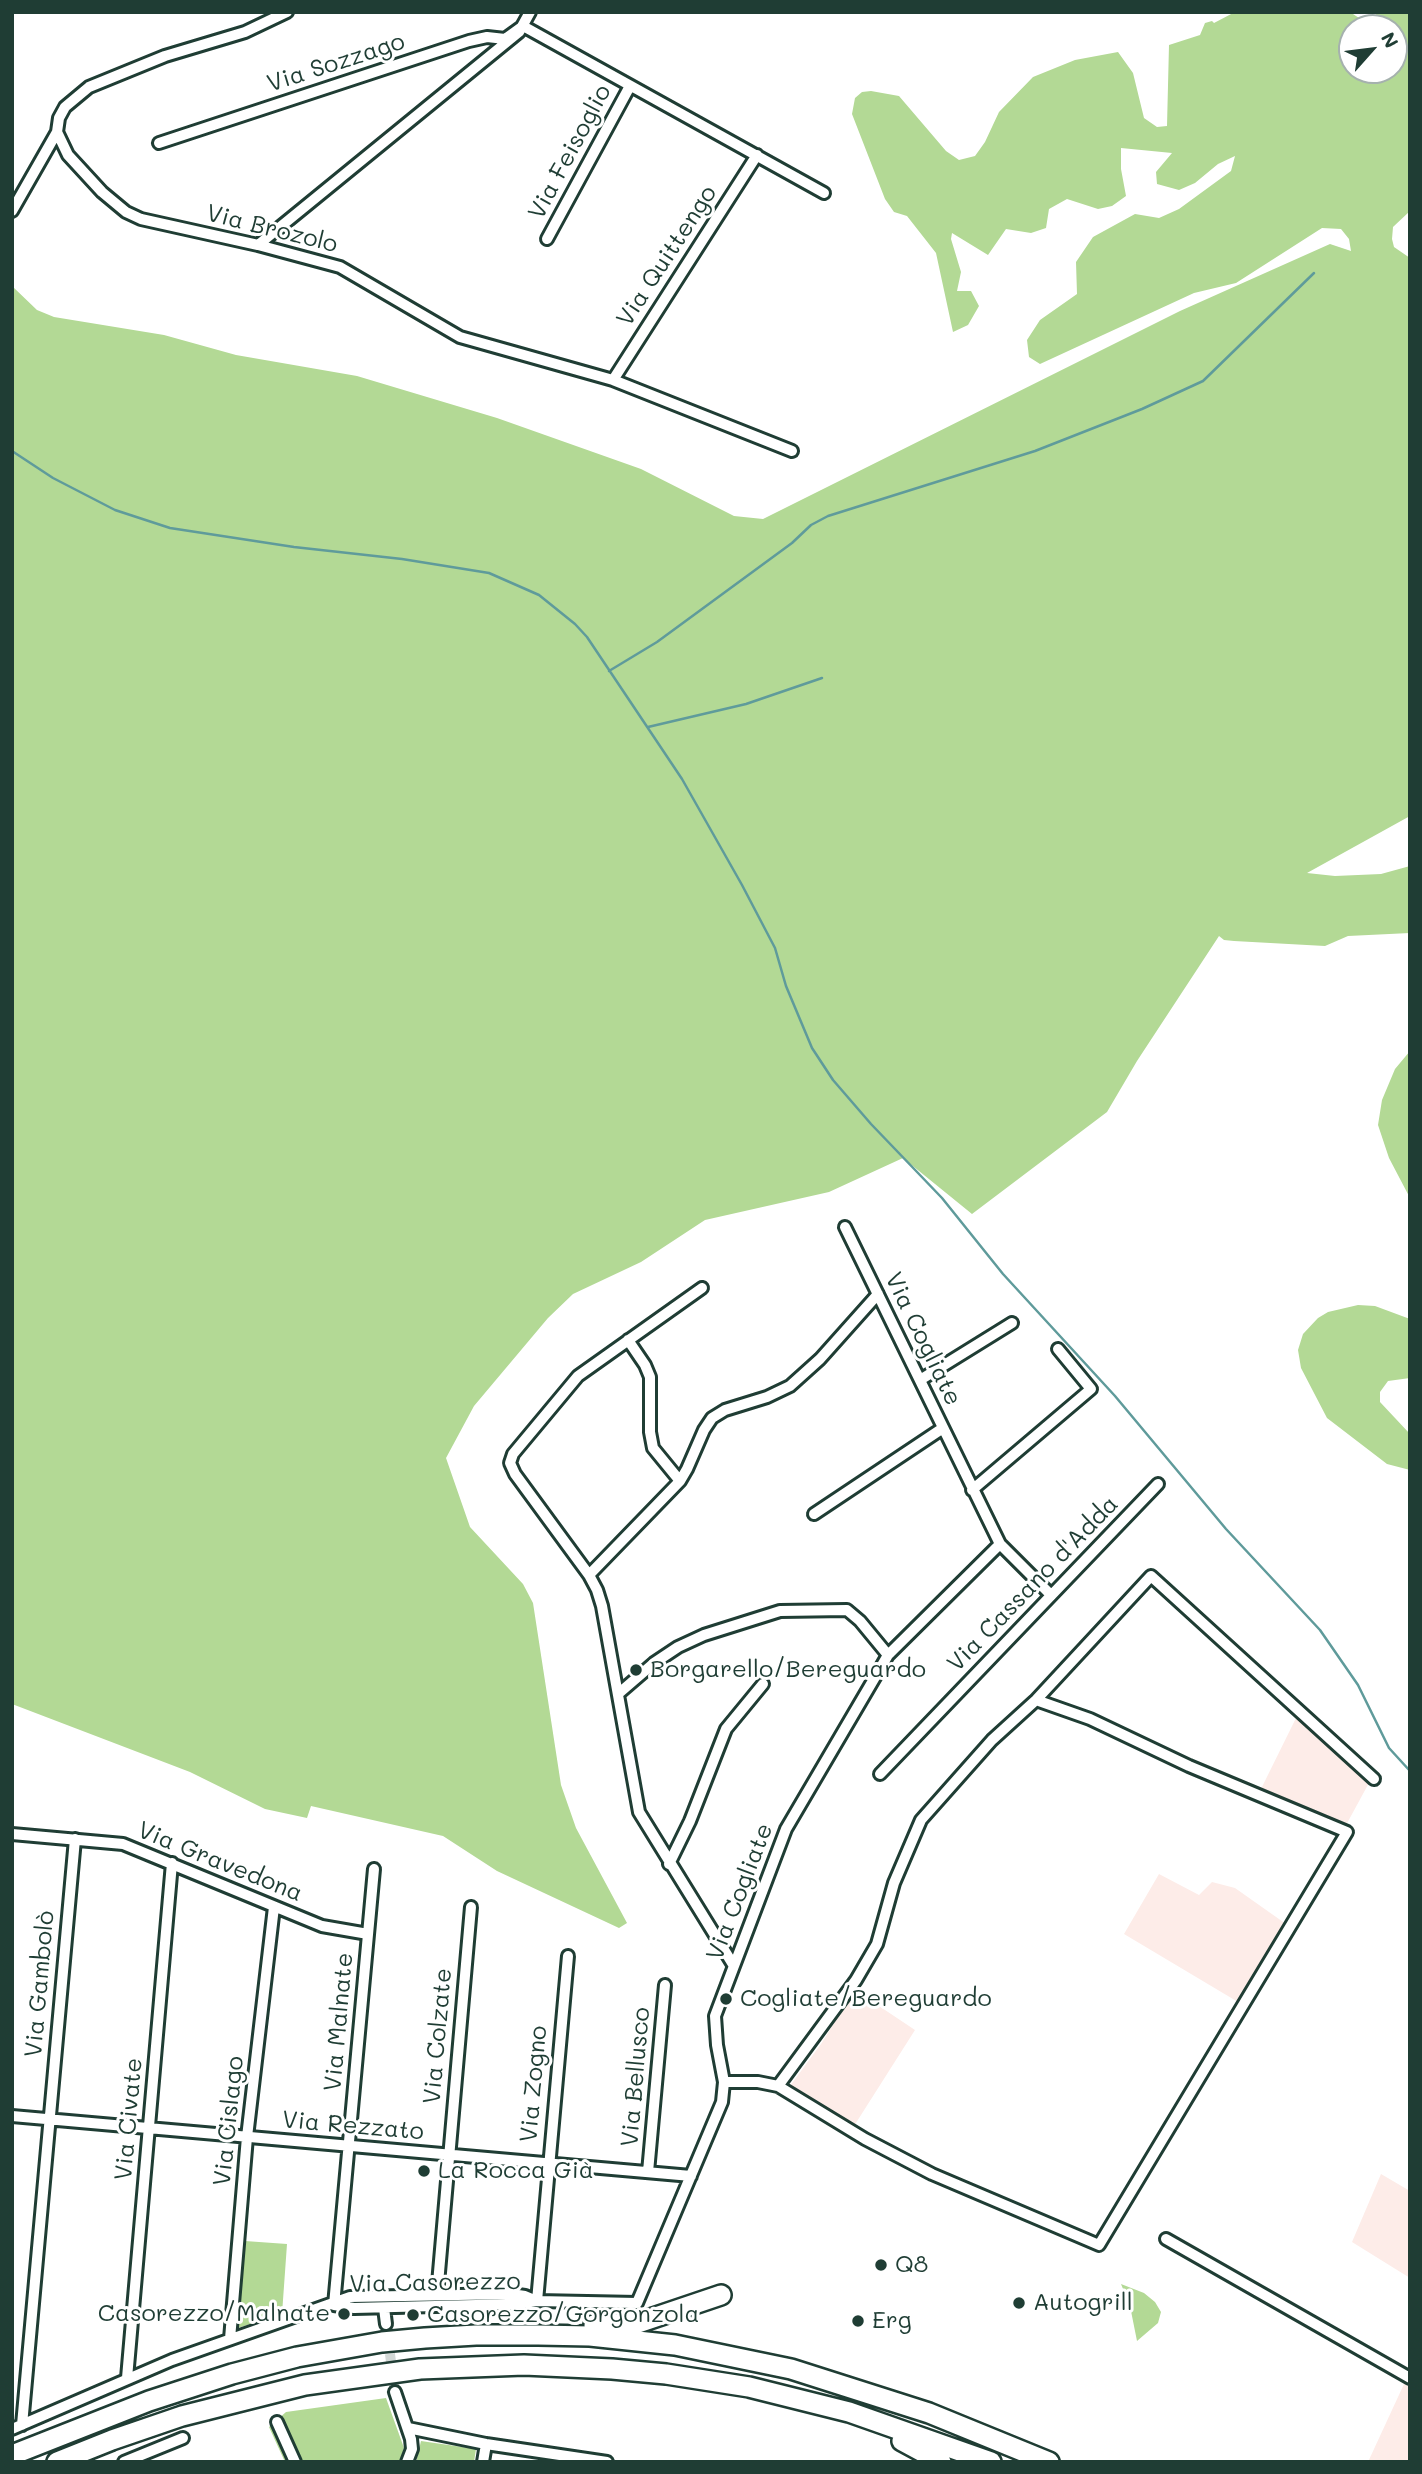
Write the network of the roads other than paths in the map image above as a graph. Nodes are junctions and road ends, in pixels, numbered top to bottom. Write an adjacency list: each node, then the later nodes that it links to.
1 (287, 12): 5 (street)
2 (530, 12): 3 (street)
3 (523, 26): 4 (street); 6 (street, Via Sozzago); 11 (street)
4 (630, 86): 7 (street); 10 (street, Via Feisoglio)
5 (57, 132): 9 (street); 11 (street, Via Brozolo)
6 (159, 143)
7 (757, 155): 8 (street); 12 (street, Via Quittengo)
8 (824, 193)
9 (12, 211)
10 (547, 239)
11 (258, 245): 12 (street, Via Brozolo)
12 (613, 380): 13 (street, Via Brozolo)
13 (792, 451)
14 (845, 1227): 16 (street, Via Cogliate)
15 (702, 1288): 18 (street)
16 (878, 1294): 20 (street, Via Cogliate); 22 (street)
17 (1012, 1323): 20 (street)
18 (628, 1340): 22 (street); 27 (street)
19 (1058, 1349): 24 (street)
20 (920, 1380): 21 (street, Via Cogliate)
21 (943, 1428): 24 (street, Via Cogliate); 25 (street)
22 (680, 1481): 27 (street)
23 (1158, 1484): 28 (street, Via Cassano d'Adda)
24 (972, 1490): 26 (street, Via Cogliate)
25 (814, 1514)
26 (1000, 1544): 28 (street, Via Cogliate); 29 (street, Via Cogliate)
27 (589, 1575): 31 (street)
28 (1051, 1595): 33 (street, Via Cassano d'Adda)
29 (888, 1655): 31 (street); 44 (street, Via Cogliate)
30 (763, 1684): 38 (street)
31 (618, 1694): 38 (street)
32 (1036, 1700): 34 (street); 47 (street); 47 (street)
33 (880, 1774)
34 (1374, 1779)
35 (12, 1834): 36 (street, Via Gravedona)
36 (75, 1839): 37 (street, Via Gravedona); 49 (street, Via Gambolò)
37 (172, 1863): 40 (street, Via Gravedona); 50 (street, Via Civate)
38 (669, 1864): 44 (street)
39 (374, 1869): 42 (street, Via Malnate)
40 (274, 1907): 42 (street, Via Gravedona); 51 (street, Via Cislago)
41 (471, 1907): 53 (street, Via Colzate)
42 (368, 1934): 52 (street, Via Malnate)
43 (568, 1956): 54 (street, Via Zogno)
44 (734, 1966): 46 (street, Via Cogliate)
45 (665, 1985): 55 (street, Via Bellusco)
46 (724, 2082): 47 (street); 56 (street, Via Cogliate)
47 (778, 2086)
48 (12, 2116): 49 (street, Via Rezzato)
49 (49, 2120): 50 (street, Via Rezzato); 72 (street, Via Gambolò)
50 (149, 2129): 51 (street, Via Rezzato); 67 (street, Via Civate)
51 (247, 2137): 52 (street, Via Rezzato); 66 (street, Via Cislago)
52 (349, 2146): 53 (street, Via Rezzato); 62 (street, Via Malnate)
53 (448, 2156): 54 (street, Via Rezzato); 58 (street, Via Colzate)
54 (549, 2164): 55 (street, Via Rezzato); 60 (street, Via Zogno)
55 (648, 2172): 56 (street, Via Rezzato)
56 (691, 2176): 61 (street, Via Cogliate)
57 (1166, 2239): 68 (street)
58 (437, 2295): 60 (street, Via Casorezzo); 62 (street, Via Casorezzo)
59 (721, 2295): 65 (highway)
60 (537, 2301): 61 (street, Via Casorezzo); 63 (street, Via Casorezzo)
61 (632, 2304)
62 (334, 2305): 63 (street, Via Casorezzo); 66 (street, Via Casorezzo)
63 (384, 2308): 64 (street)
64 (386, 2324)
65 (475, 2335): 76 (highway); 85 (highway)
66 (230, 2339): 67 (street, Via Casorezzo)
67 (127, 2378): 72 (street, Via Casorezzo)
68 (1410, 2378)
69 (395, 2392): 73 (street)
70 (849, 2412): 77 (highway); 83 (highway); 84 (highway)
71 (277, 2421): 79 (street)
72 (17, 2427)
73 (408, 2428): 75 (street); 80 (street)
74 (183, 2438): 78 (street)
75 (486, 2444): 81 (street); 82 (street)
76 (12, 2455)
77 (57, 2462)
78 (124, 2462)
79 (295, 2462)
80 (407, 2462)
81 (483, 2462)
82 (607, 2462)
83 (941, 2462)
84 (991, 2462)
85 (1049, 2462)

